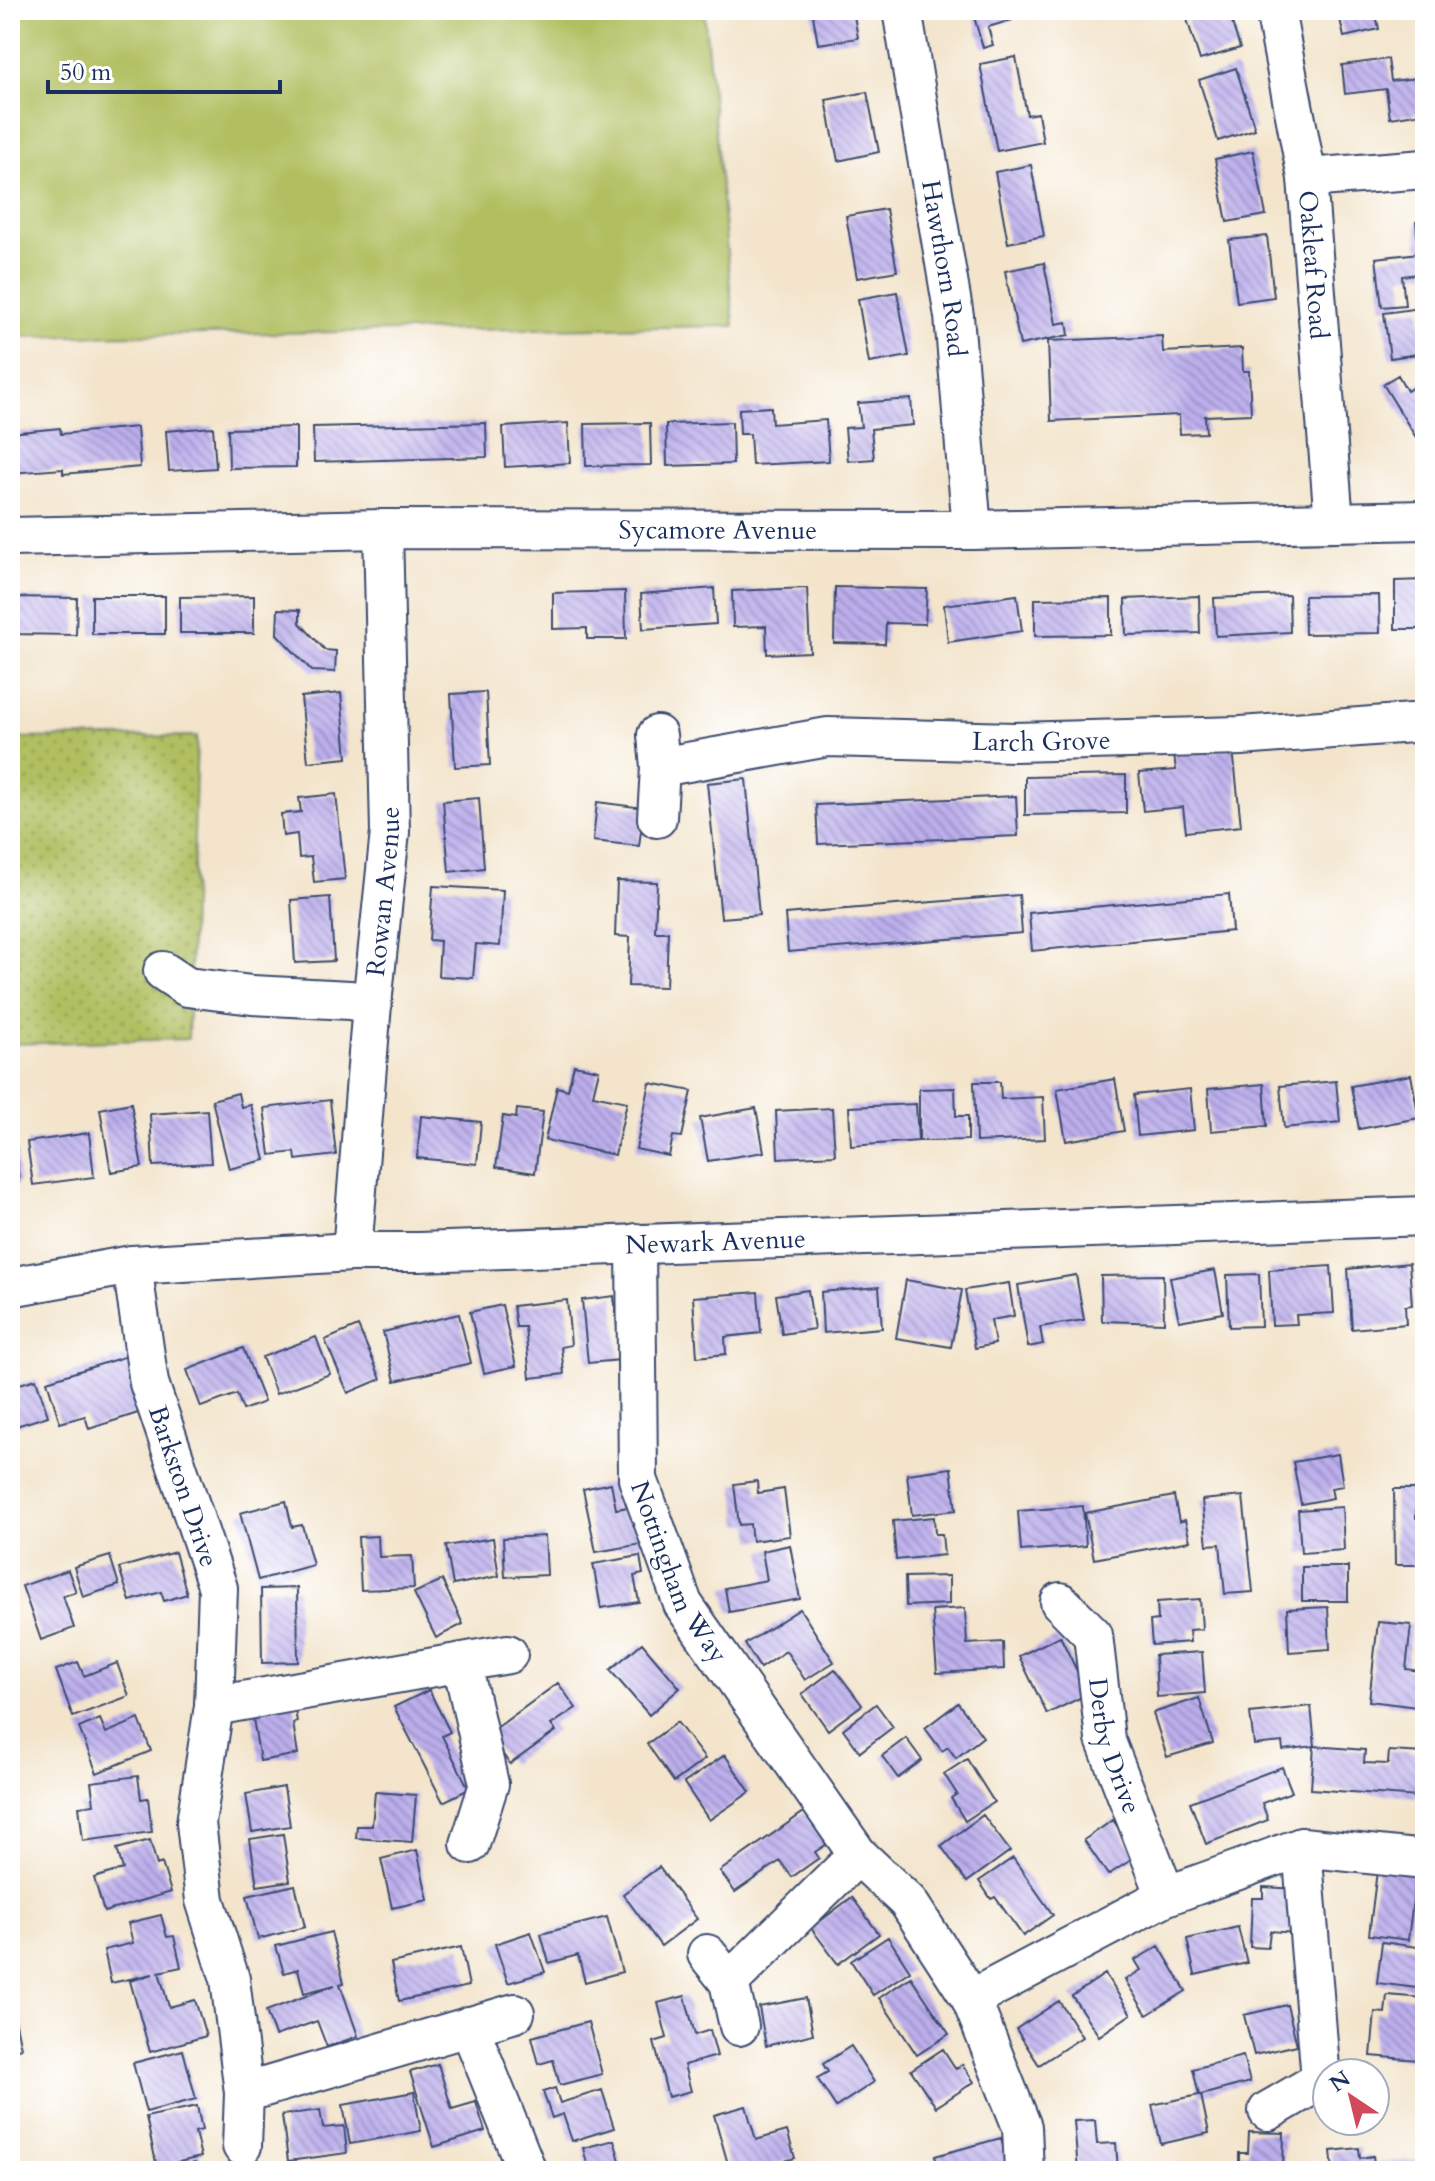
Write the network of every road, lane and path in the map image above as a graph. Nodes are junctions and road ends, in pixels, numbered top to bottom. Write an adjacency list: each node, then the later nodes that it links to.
1 (902, 10): 8 (street, Hawthorn Road)
2 (1275, 10): 4 (street, Oakleaf Road)
3 (1425, 169): 4 (street)
4 (1307, 178): 6 (street, Oakleaf Road)
5 (1425, 520): 6 (street, Sycamore Avenue)
6 (1334, 522): 8 (street, Sycamore Avenue)
7 (383, 529): 8 (street, Sycamore Avenue); 9 (street, Sycamore Avenue); 13 (street, Rowan Avenue)
8 (972, 530)
9 (10, 537)
10 (1425, 722): 11 (street, Larch Grove)
11 (657, 818)
12 (163, 971): 13 (street)
13 (372, 1004): 16 (street, Rowan Avenue)
14 (1425, 1216): 15 (street, Newark Avenue)
15 (636, 1243): 16 (street, Newark Avenue); 25 (street, Nottingham Way)
16 (352, 1252): 17 (street, Newark Avenue)
17 (132, 1265): 18 (street, Newark Avenue); 22 (street, Barkston Drive)
18 (10, 1287)
19 (1060, 1602): 27 (street, Derby Drive)
20 (508, 1654): 21 (street)
21 (462, 1663): 22 (street); 23 (street)
22 (214, 1706): 34 (street, Barkston Drive)
23 (470, 1844)
24 (1302, 1847): 26 (street); 27 (street); 32 (street)
25 (858, 1855): 28 (street, Nottingham Way); 31 (street)
26 (1425, 1860)
27 (1166, 1896): 28 (street)
28 (971, 1999): 38 (street, Nottingham Way)
29 (515, 2013): 30 (street)
30 (469, 2026): 34 (street); 37 (street)
31 (739, 2026)
32 (1322, 2057)
33 (1311, 2089): 35 (street)
34 (244, 2093): 36 (street, Barkston Drive)
35 (1268, 2111)
36 (242, 2146)
37 (525, 2166)
38 (1024, 2171)

